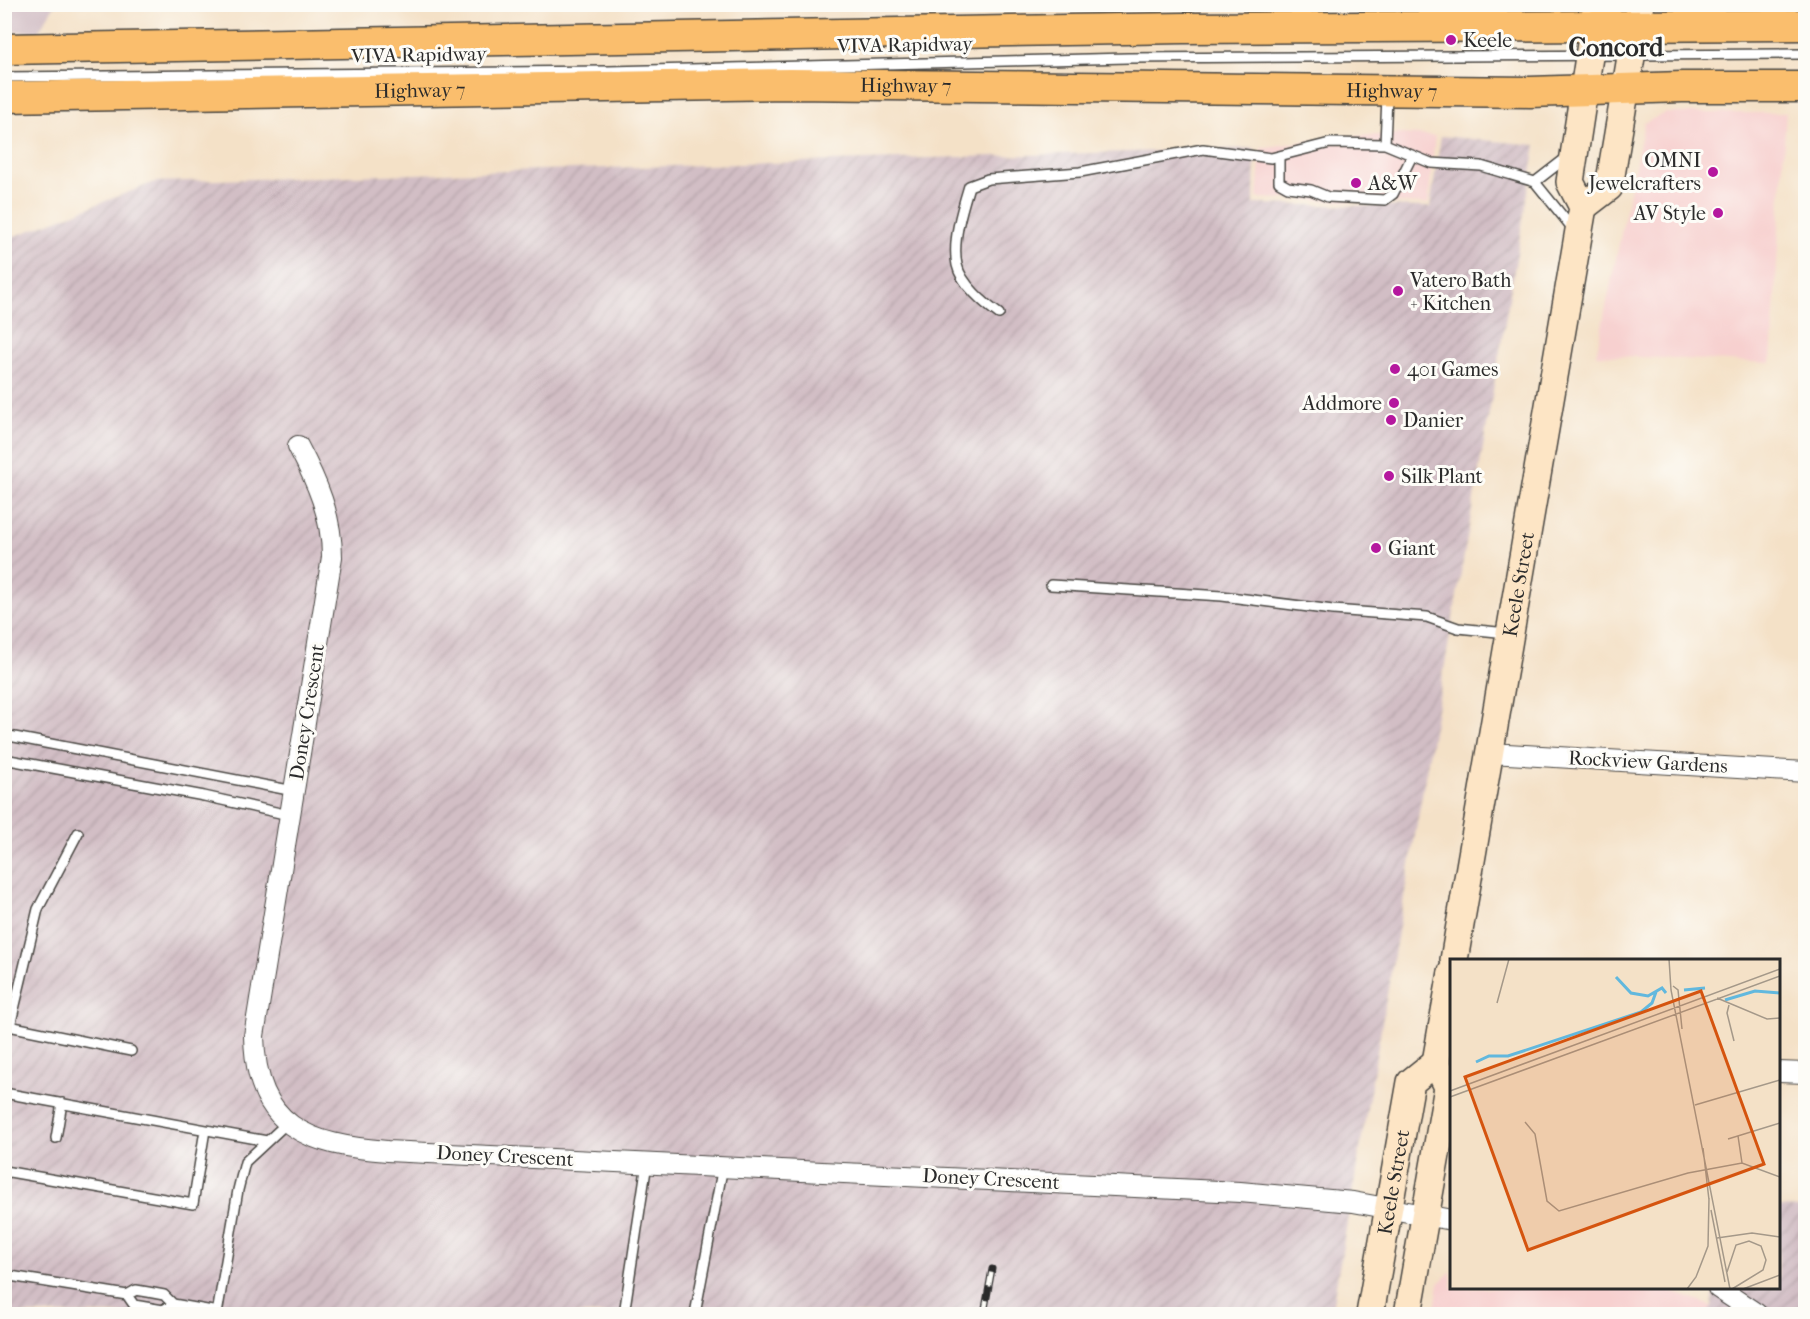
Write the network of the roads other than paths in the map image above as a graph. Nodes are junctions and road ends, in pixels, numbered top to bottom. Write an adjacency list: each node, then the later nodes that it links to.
1 (1596, 15): 2 (main road); 4 (main road); 7 (main road)
2 (1639, 15): 3 (main road); 6 (main road)
3 (1806, 25)
4 (4, 49)
5 (1806, 54): 6 (lane, VIVA Rapidway)
6 (1632, 55): 7 (lane, VIVA Rapidway); 13 (main road)
7 (1590, 56): 9 (lane, VIVA Rapidway); 12 (main road)
8 (4, 77): 9 (lane, VIVA Rapidway)
9 (93, 86): 11 (main road, Highway 7); 14 (main road, Highway 7)
10 (1806, 87): 13 (main road, Highway 7)
11 (1387, 89): 12 (main road, Highway 7); 15 (lane)
12 (1584, 90): 13 (main road, Highway 7); 16 (main road)
13 (1625, 90): 20 (main road)
14 (4, 97)
15 (1385, 144): 17 (lane); 18 (lane)
16 (1575, 151): 19 (lane); 20 (main road)
17 (1279, 156): 18 (lane); 22 (lane)
18 (1412, 156): 19 (lane)
19 (1535, 182): 21 (lane)
20 (1583, 207): 21 (main road, Keele Street)
21 (1578, 236): 25 (main road, Keele Street)
22 (999, 314)
23 (298, 446): 30 (street, Doney Crescent)
24 (1051, 585): 25 (lane)
25 (1511, 634): 27 (main road, Keele Street)
26 (4, 735): 30 (lane)
27 (1490, 753): 29 (street, Rockview Gardens); 33 (main road, Keele Street)
28 (4, 759): 31 (lane)
29 (1806, 772)
30 (294, 791): 31 (street, Doney Crescent)
31 (290, 815): 42 (street, Doney Crescent)
32 (78, 833): 35 (lane)
33 (1454, 959)
34 (1450, 983): 37 (main road)
35 (7, 1026): 36 (lane)
36 (130, 1052)
37 (1436, 1062): 49 (main road, Keele Street); 50 (main road, Keele Street)
38 (1780, 1072): 39 (street)
39 (1806, 1074)
40 (4, 1093): 41 (lane)
41 (62, 1103): 43 (lane); 44 (lane)
42 (288, 1122): 45 (lane); 46 (street, Doney Crescent)
43 (205, 1130): 45 (lane); 48 (lane)
44 (56, 1138)
45 (267, 1141): 56 (lane)
46 (647, 1163): 47 (street, Doney Crescent); 57 (lane)
47 (723, 1166): 49 (street, Doney Crescent); 58 (lane)
48 (4, 1171)
49 (1389, 1208): 50 (street, Doney Crescent); 59 (main road, Keele Street)
50 (1438, 1218): 60 (main road, Keele Street)
51 (4, 1275): 53 (lane)
52 (1721, 1289): 61 (street)
53 (127, 1295): 54 (lane); 54 (lane)
54 (173, 1304): 55 (lane)
55 (193, 1311): 56 (lane)
56 (218, 1313)
57 (624, 1314)
58 (694, 1314)
59 (1370, 1314)
60 (1408, 1314)
61 (1756, 1314)

